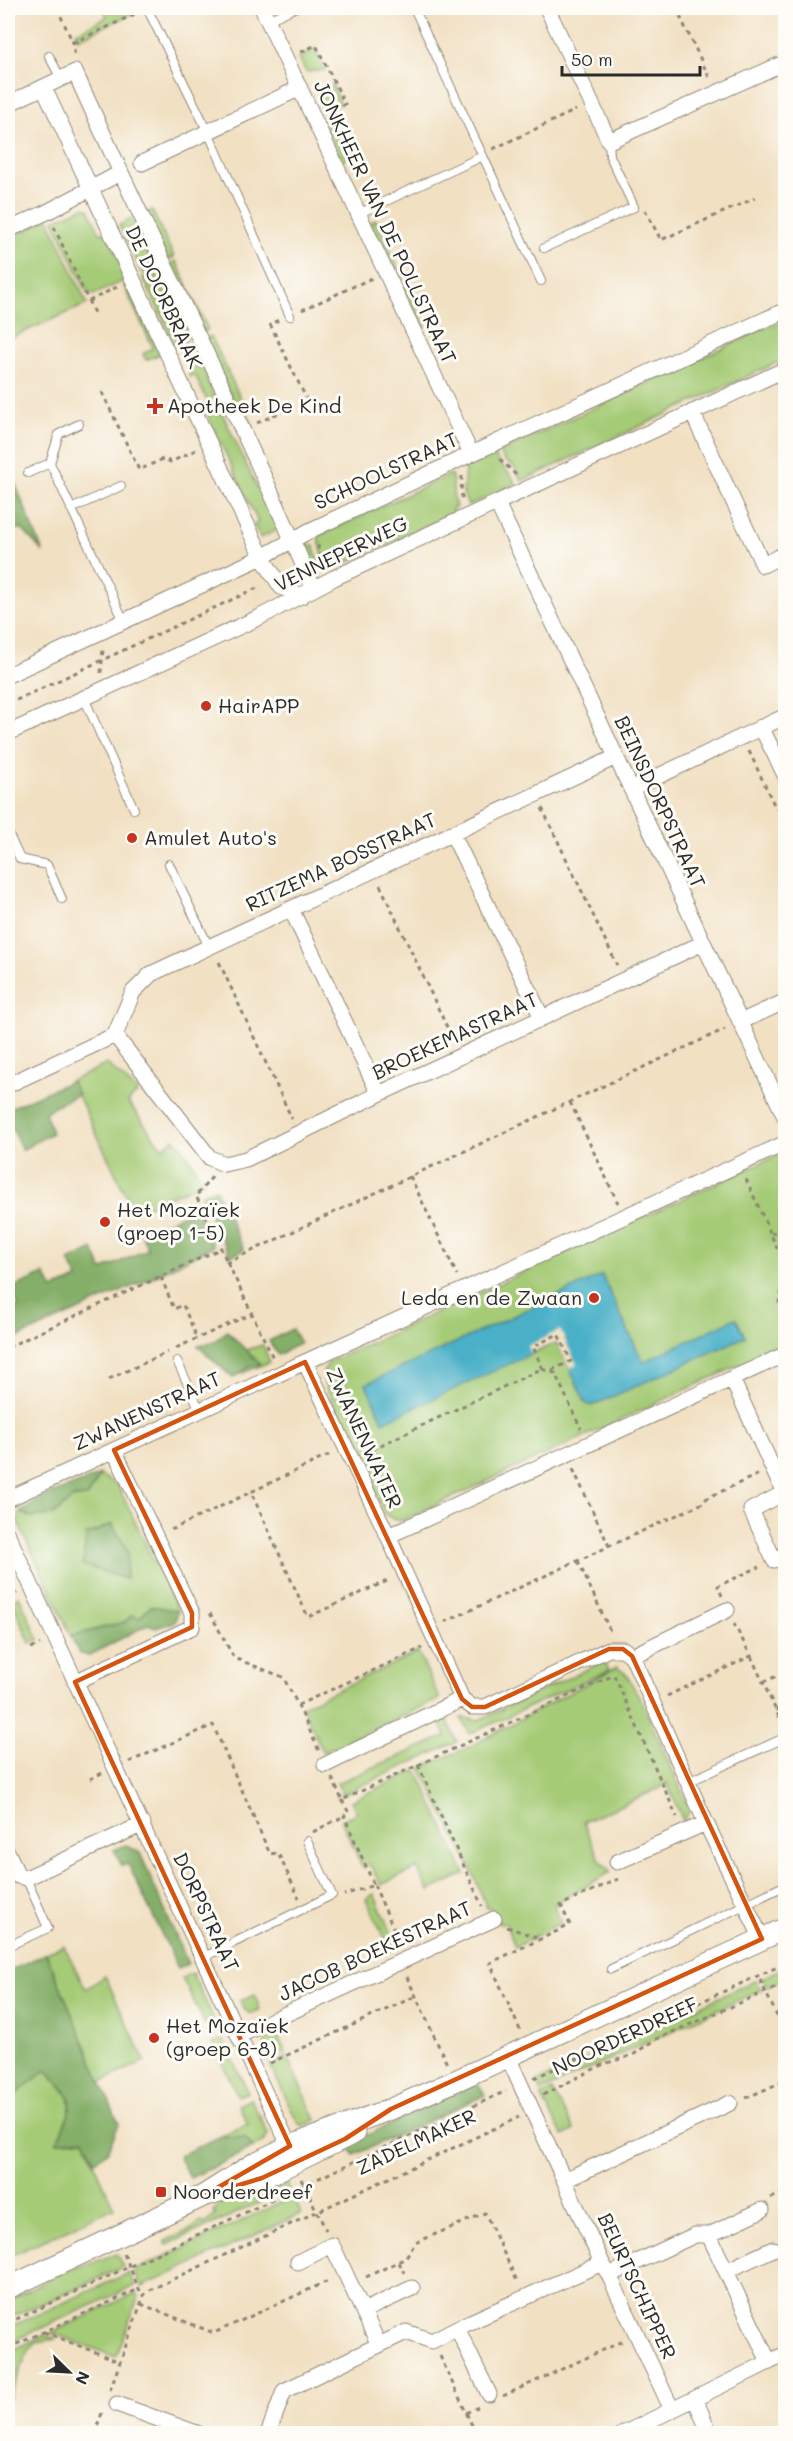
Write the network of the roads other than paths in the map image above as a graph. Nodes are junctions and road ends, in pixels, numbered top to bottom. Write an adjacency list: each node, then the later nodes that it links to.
1 (147, 8): 12 (lane)
2 (294, 8): 5 (lane)
3 (414, 8): 14 (lane)
4 (548, 8): 13 (street)
5 (265, 14): 10 (street, JONKHEER VAN DE POLLSTRAAT)
6 (49, 56): 8 (lane)
7 (786, 62): 13 (street)
8 (61, 79): 9 (street); 16 (street, DE DOORBRAAK)
9 (44, 88): 11 (street); 17 (street, DE DOORBRAAK)
10 (300, 88): 12 (street); 18 (street, JONKHEER VAN DE POLLSTRAAT)
11 (8, 104)
12 (208, 132): 15 (street); 23 (lane)
13 (609, 141): 20 (lane)
14 (483, 156): 18 (lane); 21 (lane)
15 (142, 163)
16 (120, 173): 17 (street); 33 (street, DE DOORBRAAK)
17 (90, 188): 19 (street); 34 (street, DE DOORBRAAK)
18 (358, 214): 27 (street, JONKHEER VAN DE POLLSTRAAT)
19 (8, 230)
20 (544, 248)
21 (541, 281)
22 (786, 310): 27 (street, SCHOOLSTRAAT)
23 (290, 316)
24 (786, 369): 25 (street, VENNEPERWEG)
25 (692, 412): 31 (street, VENNEPERWEG); 35 (street)
26 (79, 424): 28 (lane)
27 (465, 457): 33 (street, SCHOOLSTRAAT)
28 (50, 463): 29 (lane); 32 (lane)
29 (28, 473)
30 (121, 486): 32 (lane)
31 (497, 503): 36 (street, VENNEPERWEG); 43 (street, BEINSDORPSTRAAT)
32 (71, 509): 37 (lane)
33 (293, 538): 34 (street, SCHOOLSTRAAT); 36 (street, DE DOORBRAAK)
34 (260, 552): 36 (street, DE DOORBRAAK); 37 (street, SCHOOLSTRAAT)
35 (786, 553)
36 (308, 592): 39 (street, VENNEPERWEG)
37 (124, 621): 38 (street, SCHOOLSTRAAT)
38 (8, 675)
39 (84, 698): 42 (street, VENNEPERWEG); 46 (lane)
40 (786, 716): 41 (street)
41 (761, 727): 44 (street); 45 (street)
42 (8, 734)
43 (616, 757): 45 (street, BEINSDORPSTRAAT); 48 (street, RITZEMA BOSSTRAAT)
44 (786, 777)
45 (631, 789): 54 (street, BEINSDORPSTRAAT)
46 (134, 809)
47 (8, 832): 49 (lane)
48 (452, 833): 53 (street, RITZEMA BOSSTRAAT); 57 (street)
49 (16, 851): 50 (lane); 52 (lane)
50 (8, 856)
51 (169, 864): 55 (lane)
52 (62, 899)
53 (291, 909): 55 (street, RITZEMA BOSSTRAAT); 61 (street)
54 (703, 943): 57 (street, BROEKEMASTRAAT); 58 (street, BEINSDORPSTRAAT)
55 (210, 947): 59 (street, RITZEMA BOSSTRAAT)
56 (786, 1001): 58 (street)
57 (542, 1018): 61 (street, BROEKEMASTRAAT)
58 (740, 1022): 62 (street, BEINSDORPSTRAAT)
59 (115, 1035): 60 (street); 61 (street, BROEKEMASTRAAT)
60 (8, 1085)
61 (379, 1094)
62 (786, 1119)
63 (786, 1143): 66 (street, ZWANENWATER)
64 (786, 1354): 67 (street, ZWANENWATER)
65 (177, 1361): 68 (lane)
66 (305, 1362): 68 (street, ZWANENSTRAAT); 72 (street, ZWANENWATER)
67 (732, 1378): 72 (street, ZWANENWATER); 73 (street)
68 (200, 1410): 69 (street, ZWANENSTRAAT)
69 (114, 1450): 70 (street, ZWANENSTRAAT); 76 (street)
70 (8, 1499)
71 (8, 1535): 76 (street, DORPSTRAAT)
72 (388, 1536): 77 (street)
73 (774, 1560)
74 (727, 1610): 75 (street)
75 (632, 1656): 77 (street); 80 (street)
76 (75, 1682): 82 (street, DORPSTRAAT)
77 (462, 1699): 79 (street)
78 (785, 1737): 80 (lane)
79 (325, 1765)
80 (688, 1782): 81 (street)
81 (706, 1823): 85 (street); 88 (street)
82 (143, 1824): 86 (street); 93 (street, DORPSTRAAT)
83 (307, 1841): 93 (lane)
84 (8, 1853): 86 (street)
85 (617, 1862)
86 (26, 1878): 92 (lane)
87 (786, 1885): 88 (lane)
88 (746, 1905): 91 (street); 94 (lane)
89 (491, 1920): 95 (street, JACOB BOEKESTRAAT)
90 (786, 1928): 91 (street, NOORDERDREEF)
91 (762, 1939): 96 (street, NOORDERDREEF)
92 (8, 1946)
93 (204, 1957): 95 (street, DORPSTRAAT)
94 (611, 1969)
95 (240, 2036): 98 (street, DORPSTRAAT)
96 (508, 2057): 98 (street, NOORDERDREEF); 99 (street, BEURTSCHIPPER)
97 (730, 2103): 99 (street)
98 (293, 2154): 106 (street, NOORDERDREEF)
99 (565, 2180): 104 (street, BEURTSCHIPPER)
100 (762, 2210): 101 (street)
101 (709, 2235): 104 (street); 105 (street)
102 (773, 2249): 105 (street)
103 (298, 2262): 108 (street)
104 (606, 2269): 109 (street); 116 (street, BEURTSCHIPPER)
105 (726, 2271): 112 (street)
106 (8, 2288)
107 (411, 2288): 108 (street)
108 (363, 2311): 110 (street)
109 (457, 2328): 110 (street); 113 (street)
110 (380, 2345): 118 (street)
111 (786, 2355): 112 (street)
112 (769, 2362): 114 (street)
113 (492, 2398)
114 (694, 2399): 116 (street); 120 (street)
115 (109, 2404): 117 (street)
116 (672, 2409): 119 (street)
117 (199, 2433)
118 (267, 2433)
119 (623, 2433)
120 (710, 2433)

